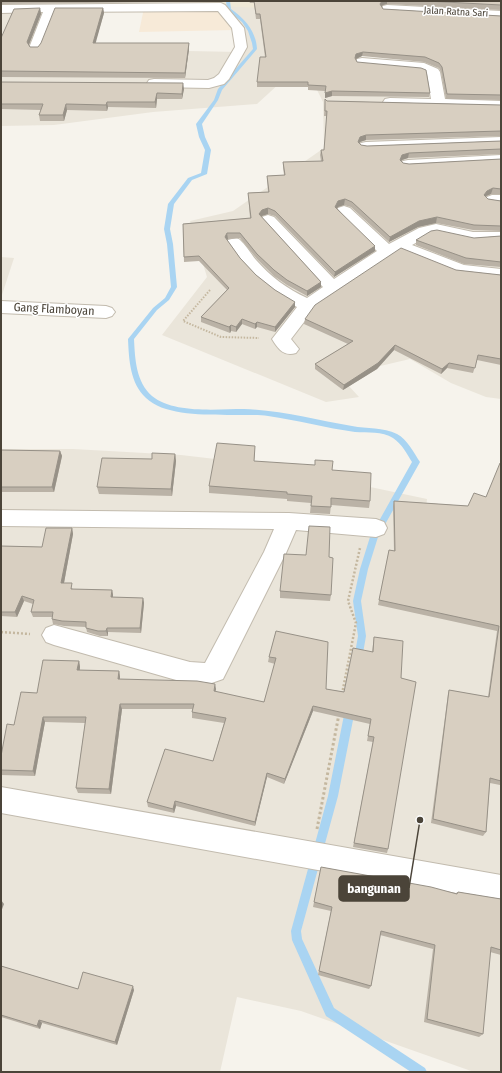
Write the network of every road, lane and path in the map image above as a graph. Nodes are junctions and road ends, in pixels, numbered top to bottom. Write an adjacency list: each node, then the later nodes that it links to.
1 (222, 4): 2 (street); 8 (street)
2 (50, 9): 4 (street); 6 (street)
3 (387, 9): 5 (street, Jalan Ratna Sari)
4 (1, 10)
5 (501, 15)
6 (35, 48)
7 (362, 62): 10 (street)
8 (144, 83)
9 (378, 102): 10 (street)
10 (439, 104): 11 (street)
11 (501, 105)
12 (501, 141): 13 (street)
13 (366, 146)
14 (501, 159): 15 (street)
15 (408, 164)
16 (344, 211): 20 (street)
17 (268, 220): 22 (street)
18 (496, 236): 20 (street)
19 (234, 243): 24 (street)
20 (393, 249): 21 (street); 22 (street)
21 (501, 274)
22 (334, 289): 24 (street)
23 (210, 290): 27 (path)
24 (308, 305): 27 (street)
25 (1, 306): 26 (street, Gang Flamboyan)
26 (106, 312)
27 (285, 344)
28 (1, 518): 29 (street)
29 (289, 521): 30 (street); 32 (street)
30 (370, 527): 33 (path)
31 (1, 632): 32 (path)
32 (54, 635)
33 (341, 700)
34 (340, 708): 36 (path)
35 (1, 800): 36 (street)
36 (312, 854): 37 (street)
37 (501, 889)

